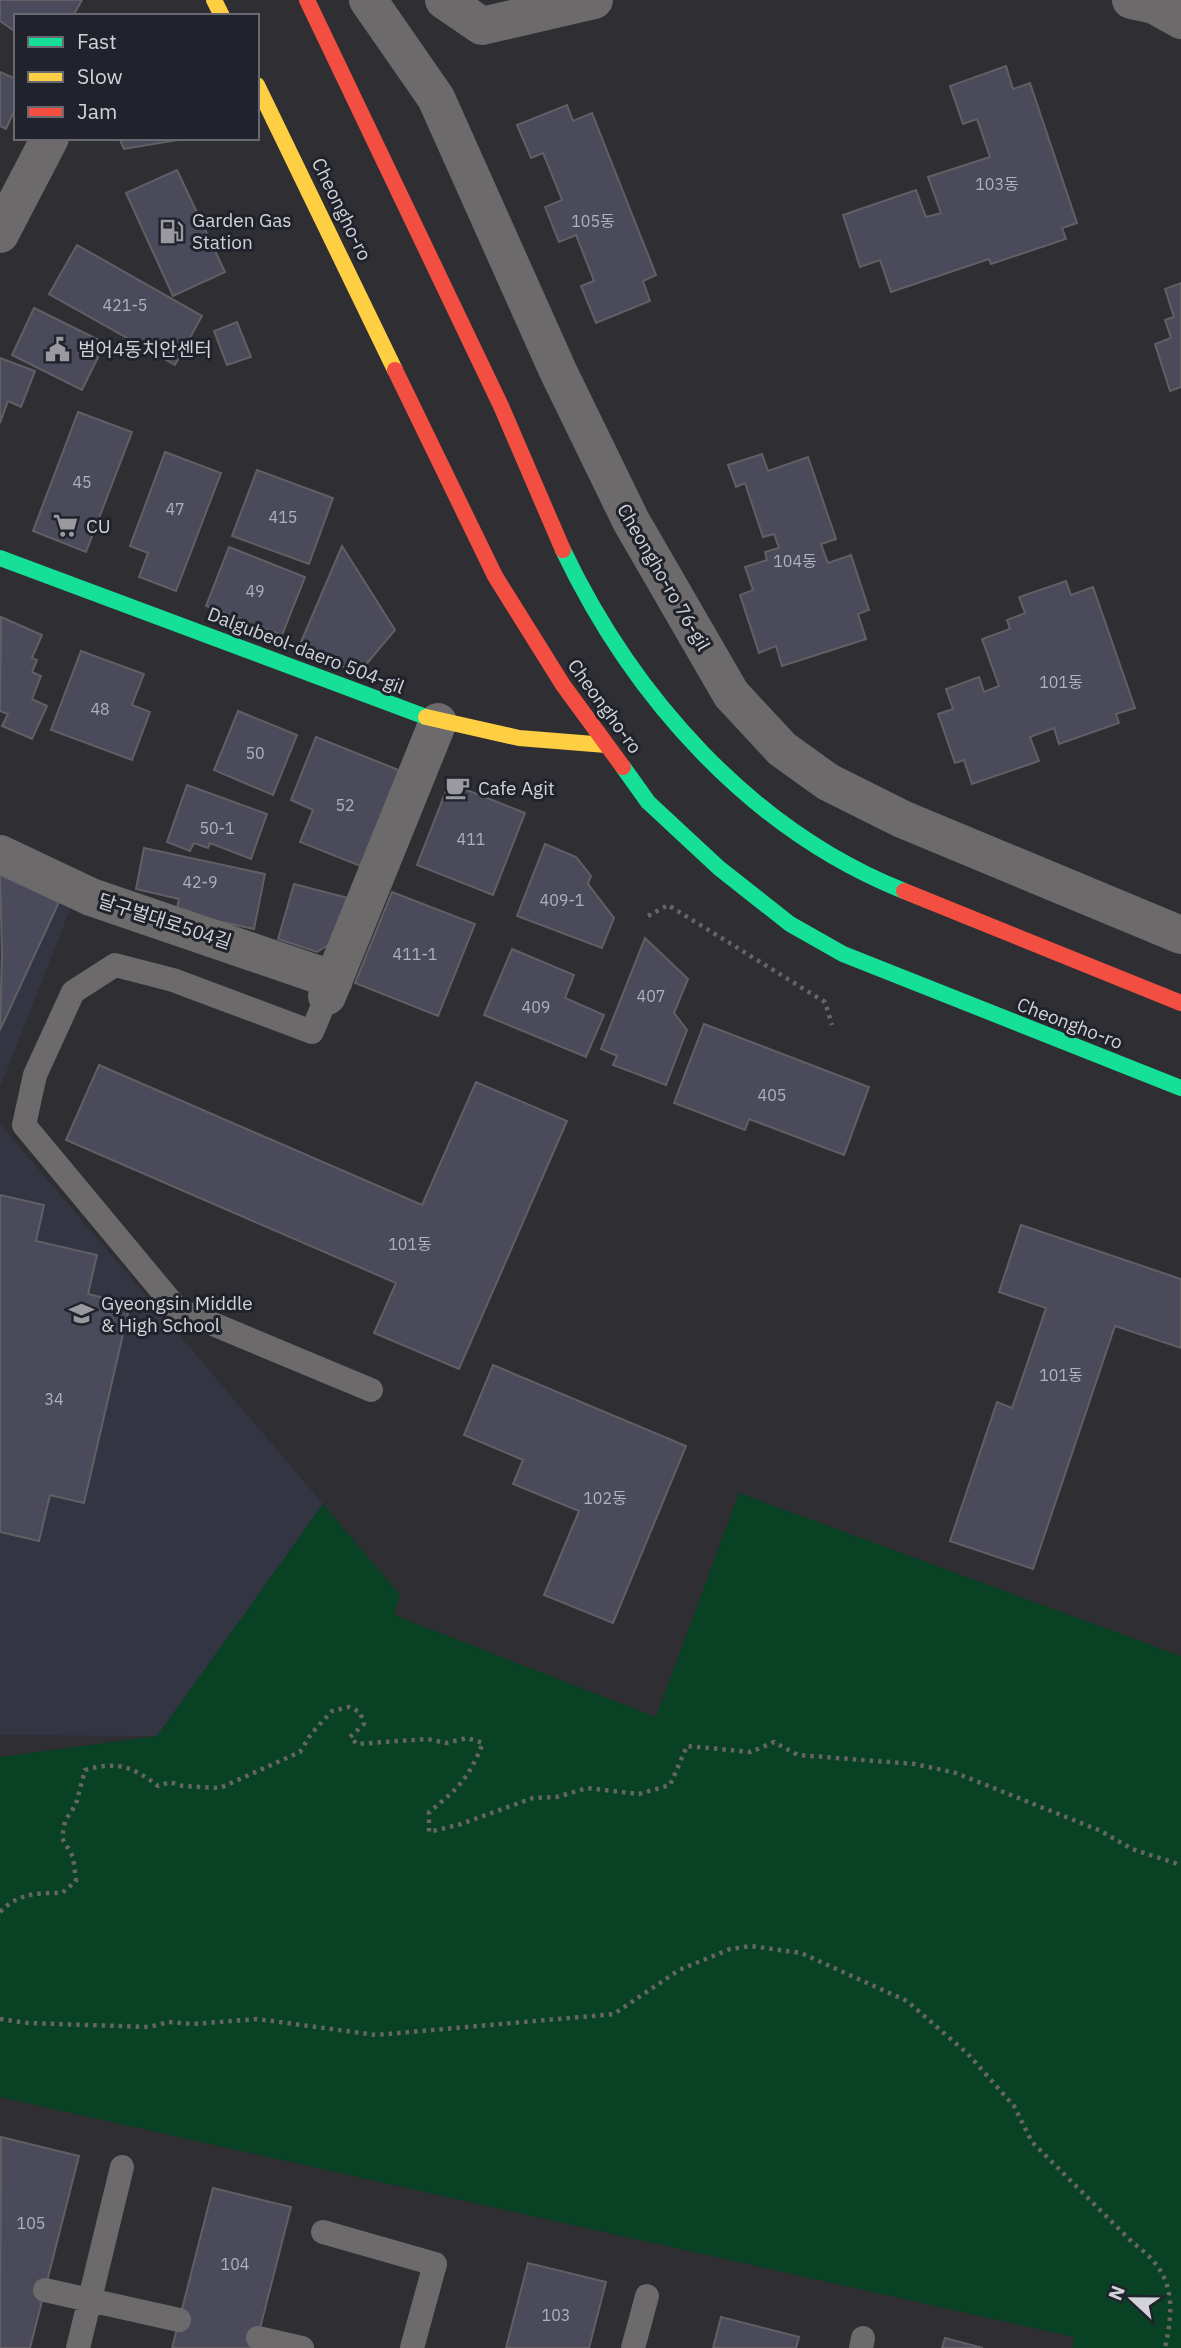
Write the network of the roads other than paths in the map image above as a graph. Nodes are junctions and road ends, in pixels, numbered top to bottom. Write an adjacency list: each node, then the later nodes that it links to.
1 (307, 0): 14 (main road)
2 (368, 0): 12 (street, Cheongho-ro 76-gil)
3 (444, 0): 4 (street)
4 (592, 0)
5 (259, 89): 10 (main road, Cheongho-ro)
6 (49, 140): 7 (street)
7 (0, 234)
8 (0, 558): 9 (main road, Dalgubeol-daero 504-gil)
9 (438, 722): 10 (main road, Dalgubeol-daero 504-gil); 13 (street)
10 (606, 745): 15 (main road, Cheongho-ro)
11 (0, 853): 13 (street, 달구벌대로504길)
12 (1180, 930)
13 (330, 988): 16 (lane)
14 (1181, 1003)
15 (1181, 1088)
16 (371, 1390)
17 (122, 2167): 21 (lane)
18 (323, 2232): 26 (lane)
19 (45, 2290): 21 (lane)
20 (647, 2296): 27 (lane)
21 (89, 2300): 22 (lane); 24 (lane)
22 (179, 2320)
23 (258, 2338): 25 (lane)
24 (78, 2348)
25 (302, 2348)
26 (412, 2348)
27 (633, 2348)

